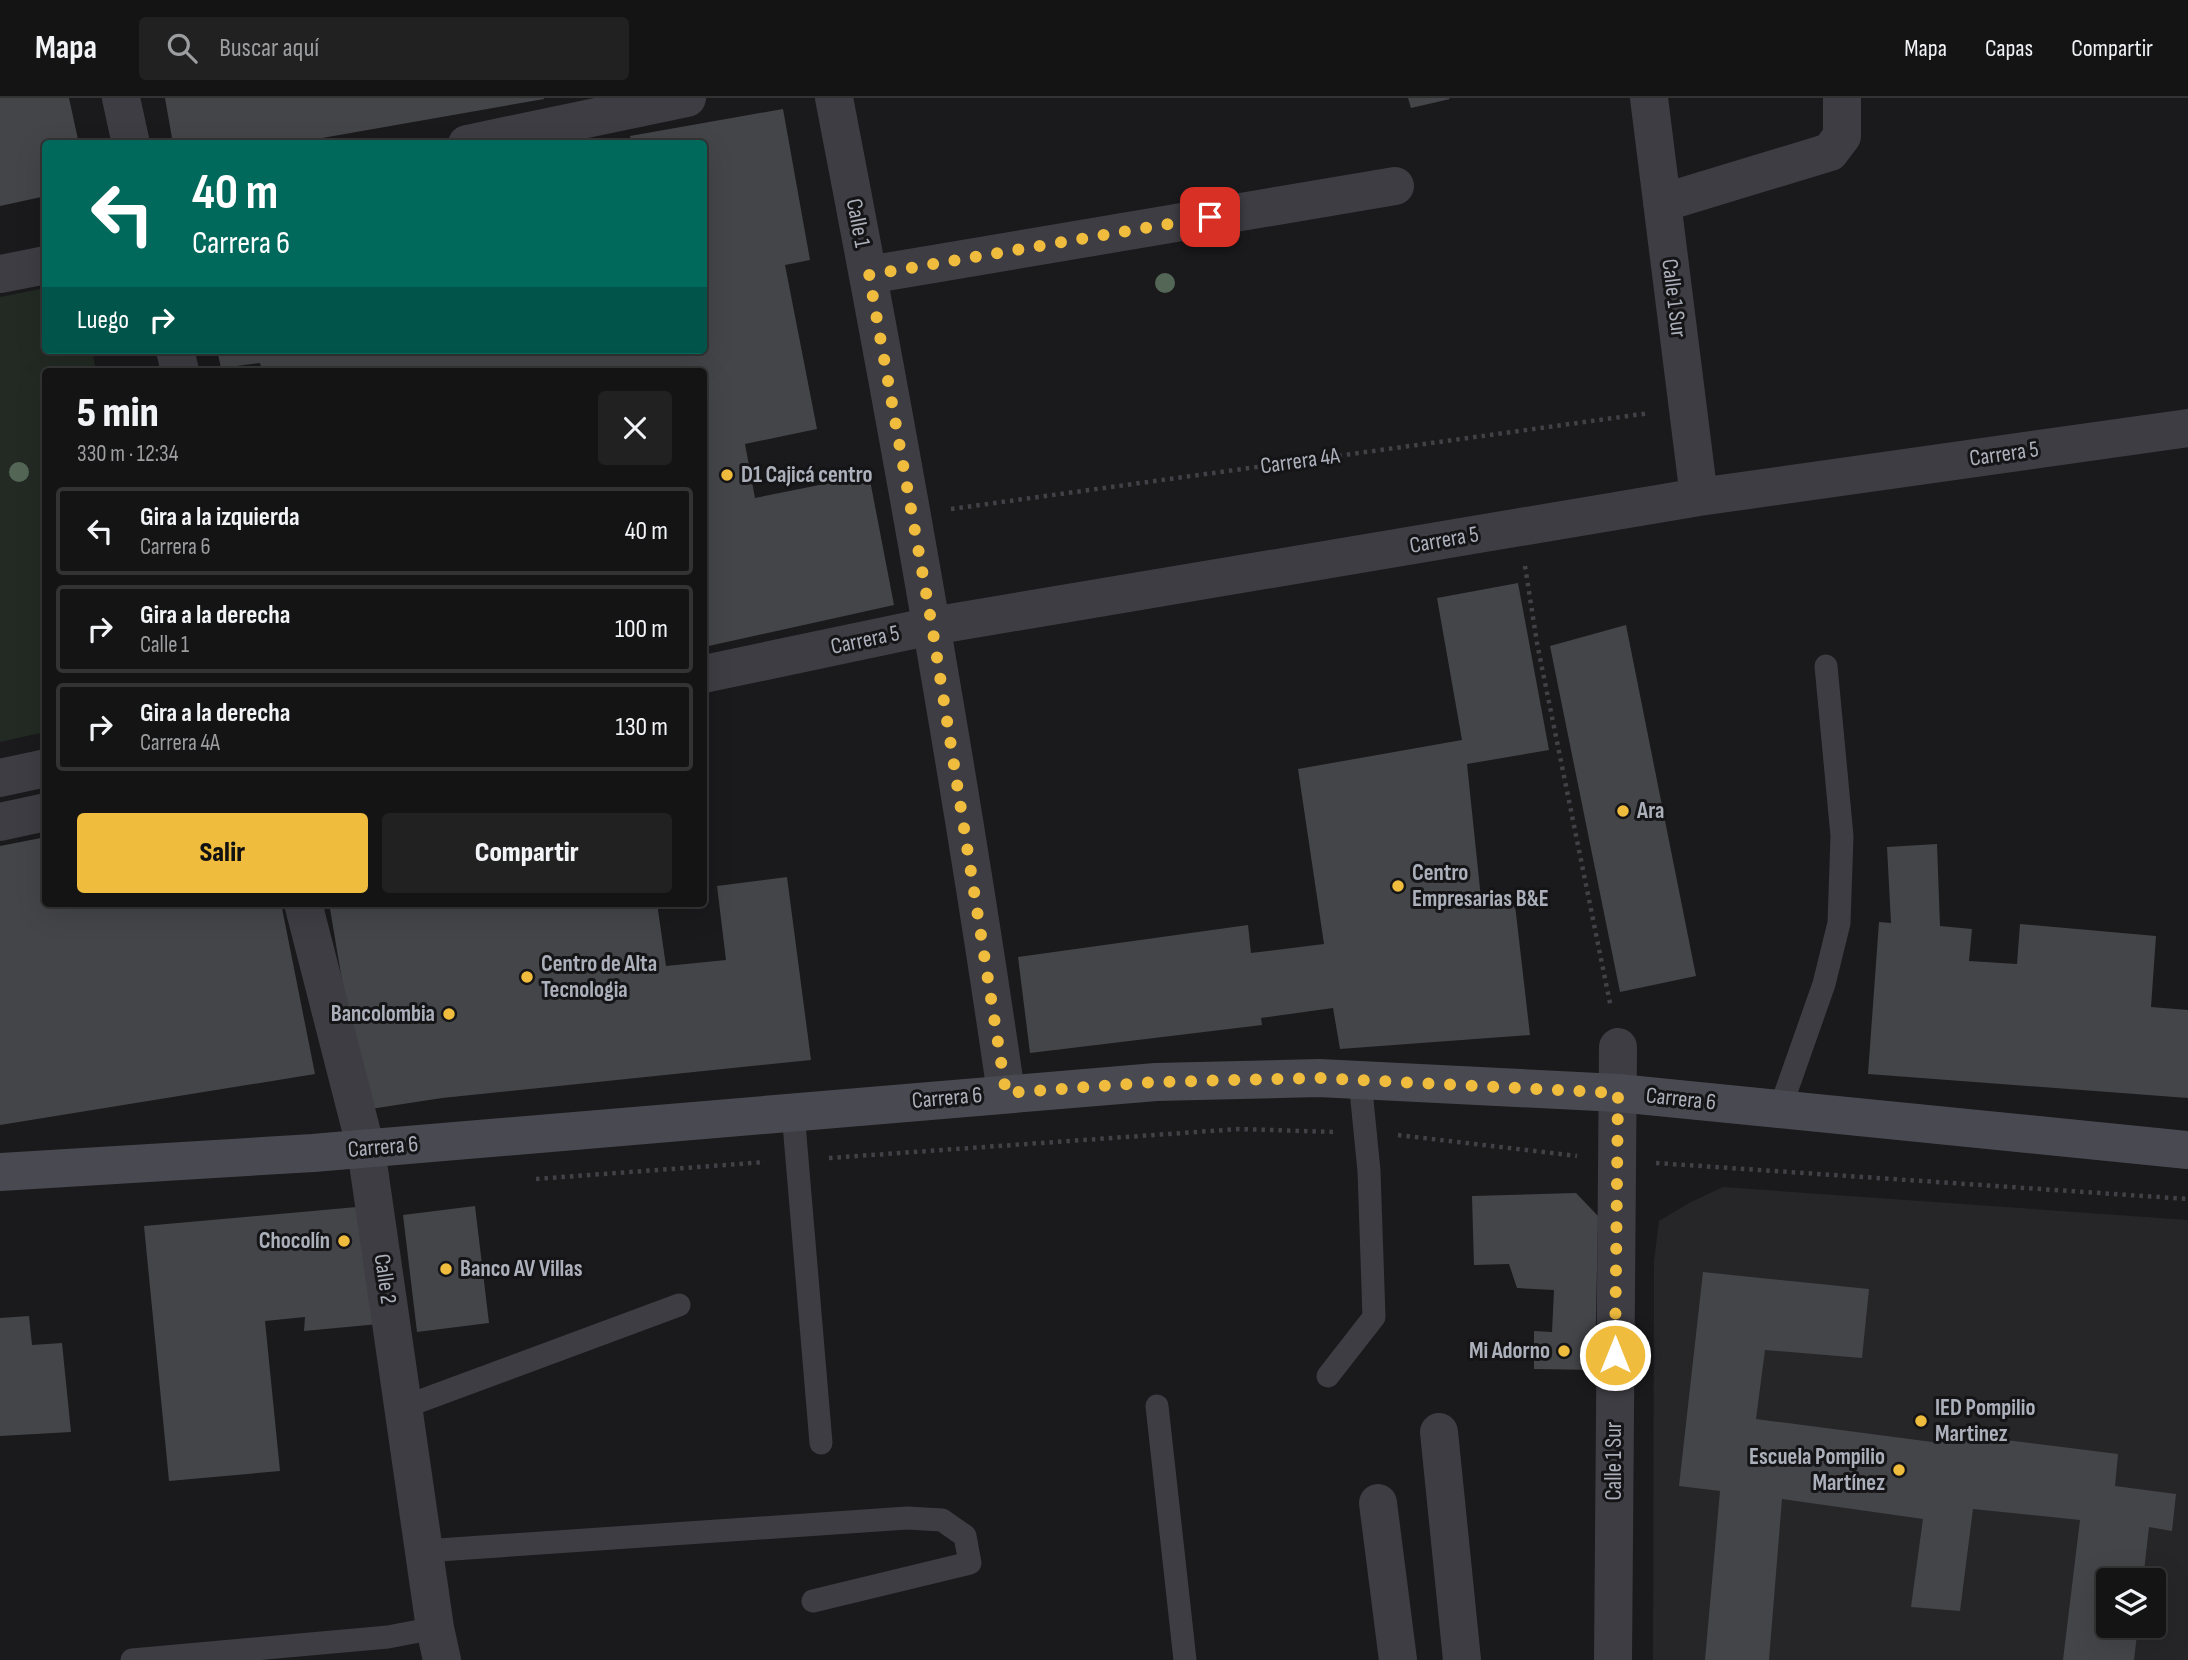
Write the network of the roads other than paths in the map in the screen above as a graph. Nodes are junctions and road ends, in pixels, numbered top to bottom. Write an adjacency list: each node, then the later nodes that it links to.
1 (121, 98): 6 (street)
2 (687, 98): 7 (street)
3 (834, 98): 12 (street, Calle 1)
4 (1649, 98): 9 (street, Calle 1 Sur)
5 (1842, 98): 9 (street)
6 (130, 140)
7 (486, 140)
8 (1395, 186): 12 (street)
9 (1662, 203): 14 (street, Calle 1 Sur)
10 (42, 266): 11 (street)
11 (0, 274)
12 (869, 275): 15 (street, Calle 1)
13 (2188, 428): 14 (street, Carrera 5)
14 (1699, 497): 15 (street, Carrera 5)
15 (932, 626): 17 (street, Carrera 5); 25 (street, Calle 1)
16 (1826, 666): 27 (lane)
17 (707, 673)
18 (42, 769): 19 (street)
19 (0, 778)
20 (42, 813): 21 (street)
21 (0, 822)
22 (304, 907): 29 (street, Calle 2)
23 (1618, 1047): 26 (street, Calle 1 Sur)
24 (1360, 1080): 25 (main road, Carrera 6); 26 (main road, Carrera 6); 33 (lane)
25 (1006, 1093): 28 (main road, Carrera 6)
26 (1618, 1093): 27 (main road, Carrera 6); 46 (street, Calle 1 Sur)
27 (1780, 1110): 30 (main road, Carrera 6)
28 (793, 1112): 29 (main road, Carrera 6); 37 (lane)
29 (366, 1149): 31 (main road, Carrera 6); 35 (street, Calle 2)
30 (2188, 1150)
31 (0, 1172)
32 (679, 1305): 35 (lane)
33 (1328, 1376)
34 (1157, 1406): 43 (lane)
35 (404, 1407): 39 (street, Calle 2)
36 (1439, 1432): 45 (street)
37 (821, 1443)
38 (1378, 1503): 44 (street)
39 (425, 1550): 40 (lane); 41 (street, Calle 2)
40 (813, 1601)
41 (438, 1644): 42 (lane)
42 (132, 1660)
43 (1185, 1660)
44 (1398, 1660)
45 (1462, 1660)
46 (1613, 1660)

